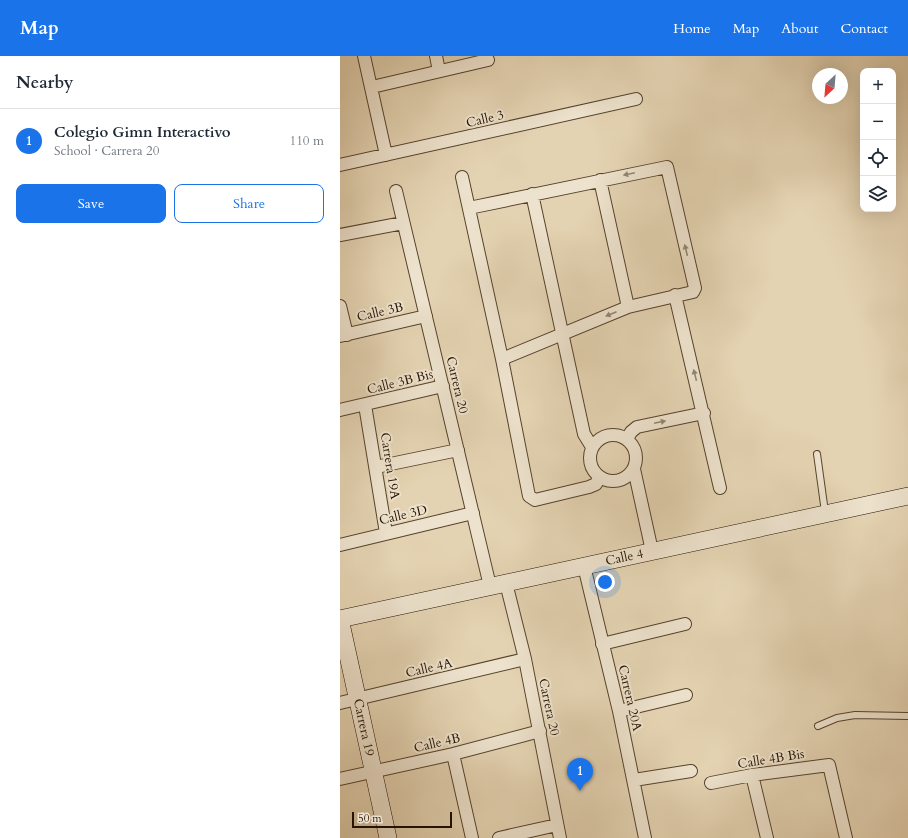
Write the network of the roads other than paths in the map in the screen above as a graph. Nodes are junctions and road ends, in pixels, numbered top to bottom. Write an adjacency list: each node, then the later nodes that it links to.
1 (364, 56): 5 (street)
2 (436, 56): 4 (street)
3 (488, 60): 4 (street)
4 (439, 71): 5 (street)
5 (372, 87): 7 (street)
6 (636, 99): 7 (street, Calle 3)
7 (386, 155): 8 (street, Calle 3)
8 (340, 165)
9 (462, 177): 13 (street)
10 (600, 180): 12 (street); 16 (street, one-way to 10); 18 (street)
11 (396, 191): 14 (street, Carrera 20)
12 (532, 194): 13 (street); 21 (street)
13 (469, 208): 22 (street)
14 (403, 223): 15 (street); 19 (street, Carrera 20)
15 (340, 235)
16 (675, 295): 18 (street); 26 (street, one-way to 16)
17 (340, 306): 20 (street)
18 (628, 307): 21 (street, one-way to 21)
19 (426, 316): 20 (street, Calle 3B); 23 (street, Carrera 20)
20 (343, 335)
21 (563, 335): 22 (street); 28 (street)
22 (502, 359): 33 (street)
23 (443, 386): 24 (street, Calle 3B Bis); 29 (street, Carrera 20)
24 (365, 404): 25 (street, Calle 3B Bis); 31 (street, Carrera 19A)
25 (340, 410)
26 (704, 413): 27 (street, one-way to 26); 34 (street)
27 (627, 439): 28 (street); 32 (street)
28 (592, 447): 33 (street)
29 (458, 450): 31 (street); 36 (street, Carrera 20)
30 (817, 454): 37 (lane)
31 (376, 467): 38 (street, Carrera 19A)
32 (634, 469): 33 (street); 40 (street)
33 (599, 477)
34 (720, 488)
35 (908, 496): 37 (street, Calle 4)
36 (473, 513): 38 (street, Calle 3D); 42 (street, Carrera 20)
37 (826, 514): 40 (street, Calle 4)
38 (386, 533): 39 (street, Calle 3D)
39 (340, 545)
40 (652, 551): 41 (street, Calle 4)
41 (584, 566): 42 (street, Calle 4); 45 (street, Carrera 20A)
42 (498, 584): 43 (street, Calle 4); 46 (street, Carrera 20)
43 (340, 618): 48 (street, Carrera 19)
44 (686, 624): 45 (street)
45 (602, 644): 50 (street, Carrera 20A)
46 (525, 659): 48 (street, Calle 4A); 53 (street, Carrera 20)
47 (686, 695): 50 (street)
48 (358, 699): 49 (street, Calle 4A); 55 (street, Carrera 19)
49 (340, 703)
50 (619, 711): 59 (street, Carrera 20A)
51 (908, 716): 52 (lane)
52 (818, 726)
53 (540, 731): 54 (street, Calle 4B); 61 (street, Carrera 20)
54 (453, 754): 55 (street, Calle 4B); 63 (street)
55 (373, 771): 58 (street, Calle 4B); 62 (street, Carrera 19)
56 (691, 771): 59 (street)
57 (752, 775): 60 (street, Calle 4B Bis); 67 (street); 68 (street, Calle 4B Bis)
58 (340, 779)
59 (634, 780): 66 (street, Carrera 20A)
60 (711, 783)
61 (557, 825): 64 (street); 65 (street, Carrera 20)
62 (388, 838)
63 (472, 838)
64 (499, 838)
65 (560, 838)
66 (645, 838)
67 (767, 838)
68 (846, 838)

